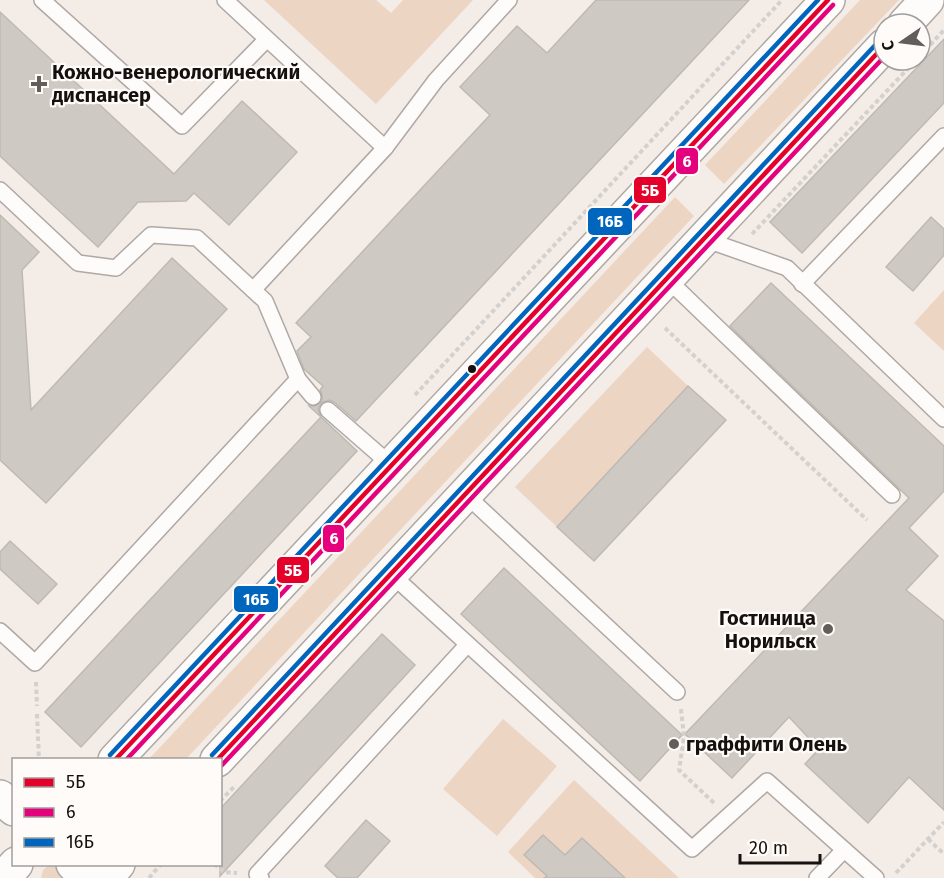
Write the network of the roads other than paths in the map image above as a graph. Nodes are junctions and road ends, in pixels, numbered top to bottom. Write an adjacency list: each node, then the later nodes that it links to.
1 (42, 0): 7 (lane)
2 (225, 0): 7 (lane)
3 (509, 0): 10 (lane)
4 (828, 0): 20 (street)
5 (927, 0): 6 (street)
6 (916, 12)
7 (266, 40): 10 (lane)
8 (872, 59): 12 (street)
9 (944, 136): 14 (lane)
10 (385, 148): 15 (lane)
11 (0, 190): 15 (lane)
12 (704, 239): 13 (street); 14 (lane)
13 (667, 279): 21 (street); 22 (lane)
14 (802, 284): 19 (lane)
15 (254, 290): 16 (lane)
16 (298, 379): 17 (lane); 24 (lane)
17 (313, 397)
18 (328, 410): 20 (lane)
19 (944, 419)
20 (391, 465): 27 (street)
21 (465, 494): 23 (street); 26 (lane)
22 (892, 495)
23 (391, 574): 25 (lane); 28 (street)
24 (0, 631)
25 (467, 645): 31 (lane); 36 (lane)
26 (677, 692)
27 (116, 758)
28 (218, 758)
29 (0, 797): 30 (street)
30 (12, 807)
31 (844, 850): 37 (lane); 38 (lane)
32 (75, 866): 34 (street)
33 (116, 866): 35 (street)
34 (87, 878)
35 (106, 878)
36 (261, 878)
37 (818, 878)
38 (876, 878)

